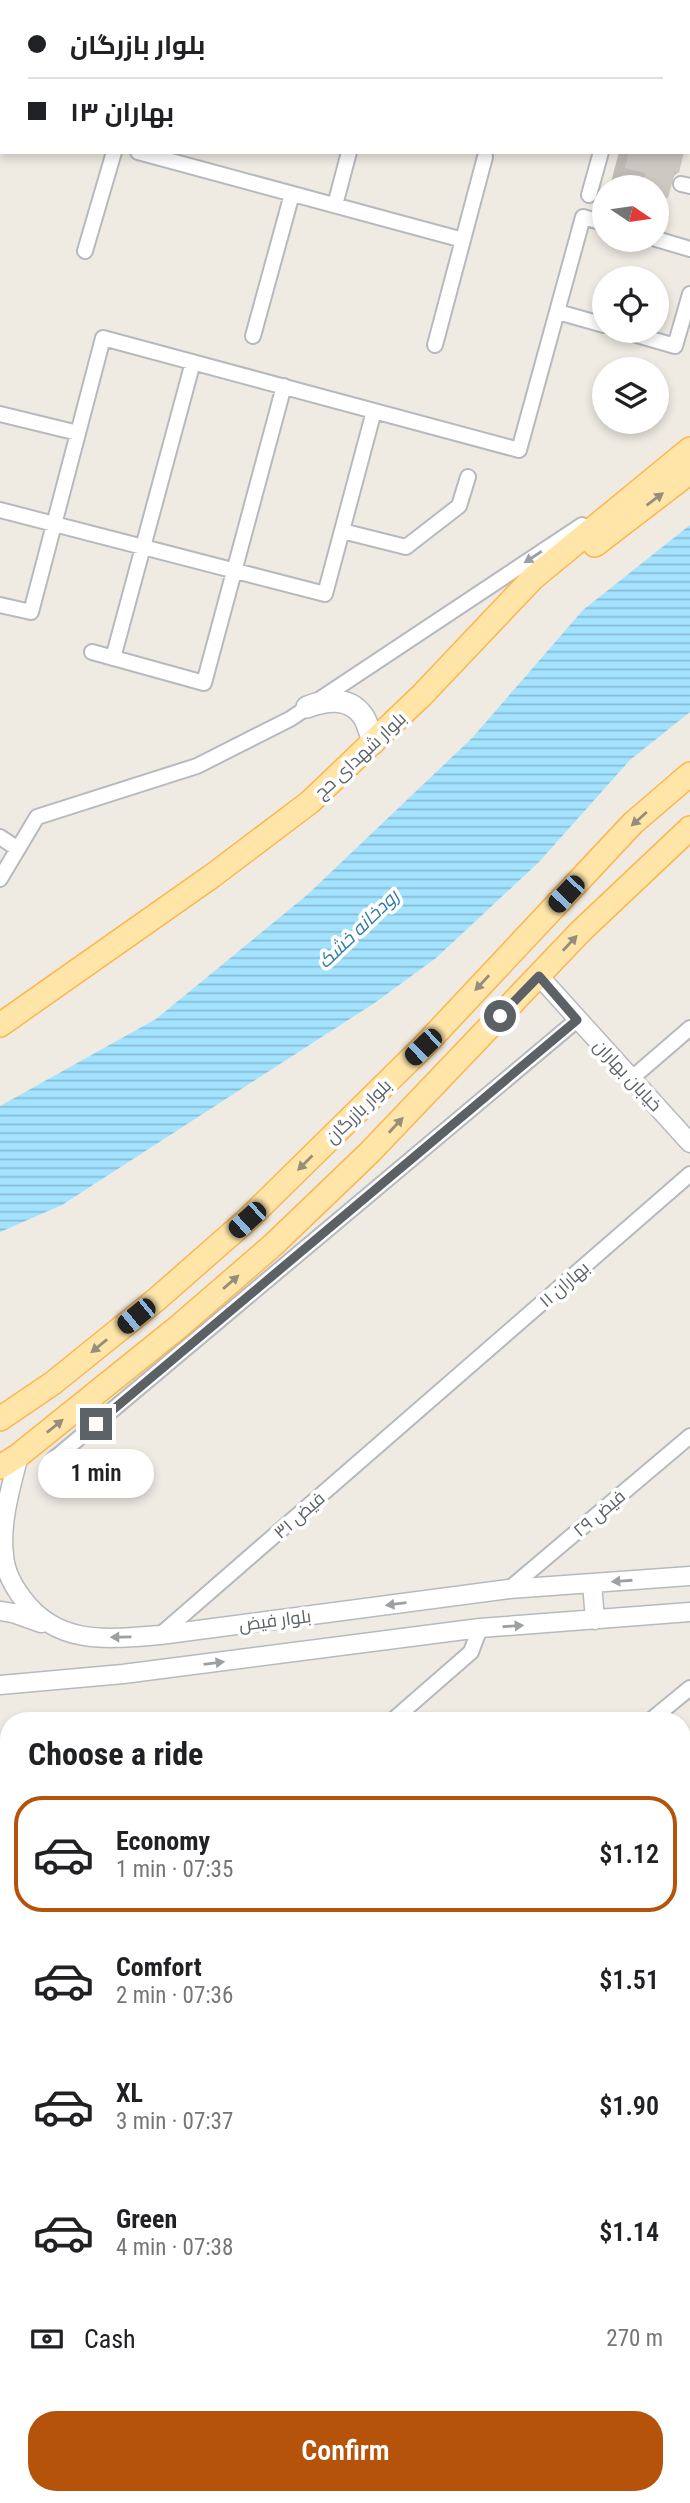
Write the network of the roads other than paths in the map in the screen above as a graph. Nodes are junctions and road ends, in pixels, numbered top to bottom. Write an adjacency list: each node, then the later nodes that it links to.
1 (113, 154): 14 (street)
2 (154, 154): 6 (street)
3 (348, 154): 9 (street)
4 (600, 154): 8 (street)
5 (485, 157): 11 (street)
6 (186, 158): 7 (street)
7 (292, 194): 9 (street); 18 (street)
8 (589, 195)
9 (335, 205): 11 (street)
10 (592, 220): 16 (street)
11 (463, 240): 20 (street)
12 (669, 243): 13 (street)
13 (690, 249)
14 (85, 251)
15 (690, 294): 19 (street)
16 (558, 312): 17 (street); 23 (street)
17 (592, 322)
18 (253, 336)
19 (665, 343)
20 (435, 345)
21 (193, 362): 22 (street); 25 (street); 33 (street)
22 (284, 386): 23 (street); 34 (street)
23 (374, 411): 32 (street)
24 (0, 414): 25 (street)
25 (78, 433): 31 (street)
26 (690, 449): 29 (main road, بلوار شهدای حج)
27 (690, 472): 49 (main road, بلوار شهدای حج, one-way to 27)
28 (468, 477): 32 (street)
29 (651, 479): 38 (street, one-way to 38); 39 (main road, بلوار شهدای حج)
30 (0, 510): 31 (street)
31 (55, 524): 33 (street); 35 (street)
32 (342, 531): 34 (street)
33 (143, 547): 34 (street); 37 (street)
34 (234, 570): 37 (street)
35 (0, 605)
36 (92, 652): 37 (street)
37 (113, 658)
38 (307, 707): 39 (main road); 43 (street)
39 (374, 743): 47 (main road, بلوار شهدای حج)
40 (690, 774): 53 (main road, بلوار بازرگان, one-way to 53)
41 (690, 828): 45 (main road, بلوار بازرگان, one-way to 41)
42 (0, 837): 43 (street)
43 (19, 849): 44 (street)
44 (0, 879)
45 (539, 976): 46 (street, خیابان بهاران); 54 (main road, بلوار بازرگان, one-way to 45)
46 (577, 1020): 50 (street, خیابان بهاران); 58 (street)
47 (0, 1025)
48 (690, 1028): 50 (street)
49 (0, 1041)
50 (632, 1078): 51 (street, خیابان بهاران)
51 (690, 1143)
52 (690, 1174): 55 (street, بهاران ۱۱)
53 (157, 1299): 54 (main road); 56 (main road, بلوار بازرگان, one-way to 56)
54 (177, 1328): 59 (main road, بلوار بازرگان, one-way to 54)
55 (438, 1394): 68 (street, فیض ۳۱)
56 (0, 1419)
57 (690, 1436): 62 (street, فیض ۲۹)
58 (54, 1460)
59 (9, 1461): 66 (street, بلوار فیض)
60 (690, 1576): 61 (street, بلوار فیض, one-way to 61)
61 (592, 1583): 62 (street, بلوار فیض); 65 (street)
62 (509, 1589): 68 (street, بلوار فیض, one-way to 68)
63 (0, 1611): 66 (street)
64 (690, 1612): 65 (street, بلوار فیض)
65 (596, 1620): 67 (street, بلوار فیض, one-way to 65)
66 (51, 1626): 68 (street, بلوار فیض, one-way to 66)
67 (480, 1628): 69 (street, بلوار فیض, one-way to 67); 71 (street)
68 (160, 1635)
69 (2, 1684)
70 (690, 1688): 72 (street)
71 (402, 1712)
72 (661, 1712)

